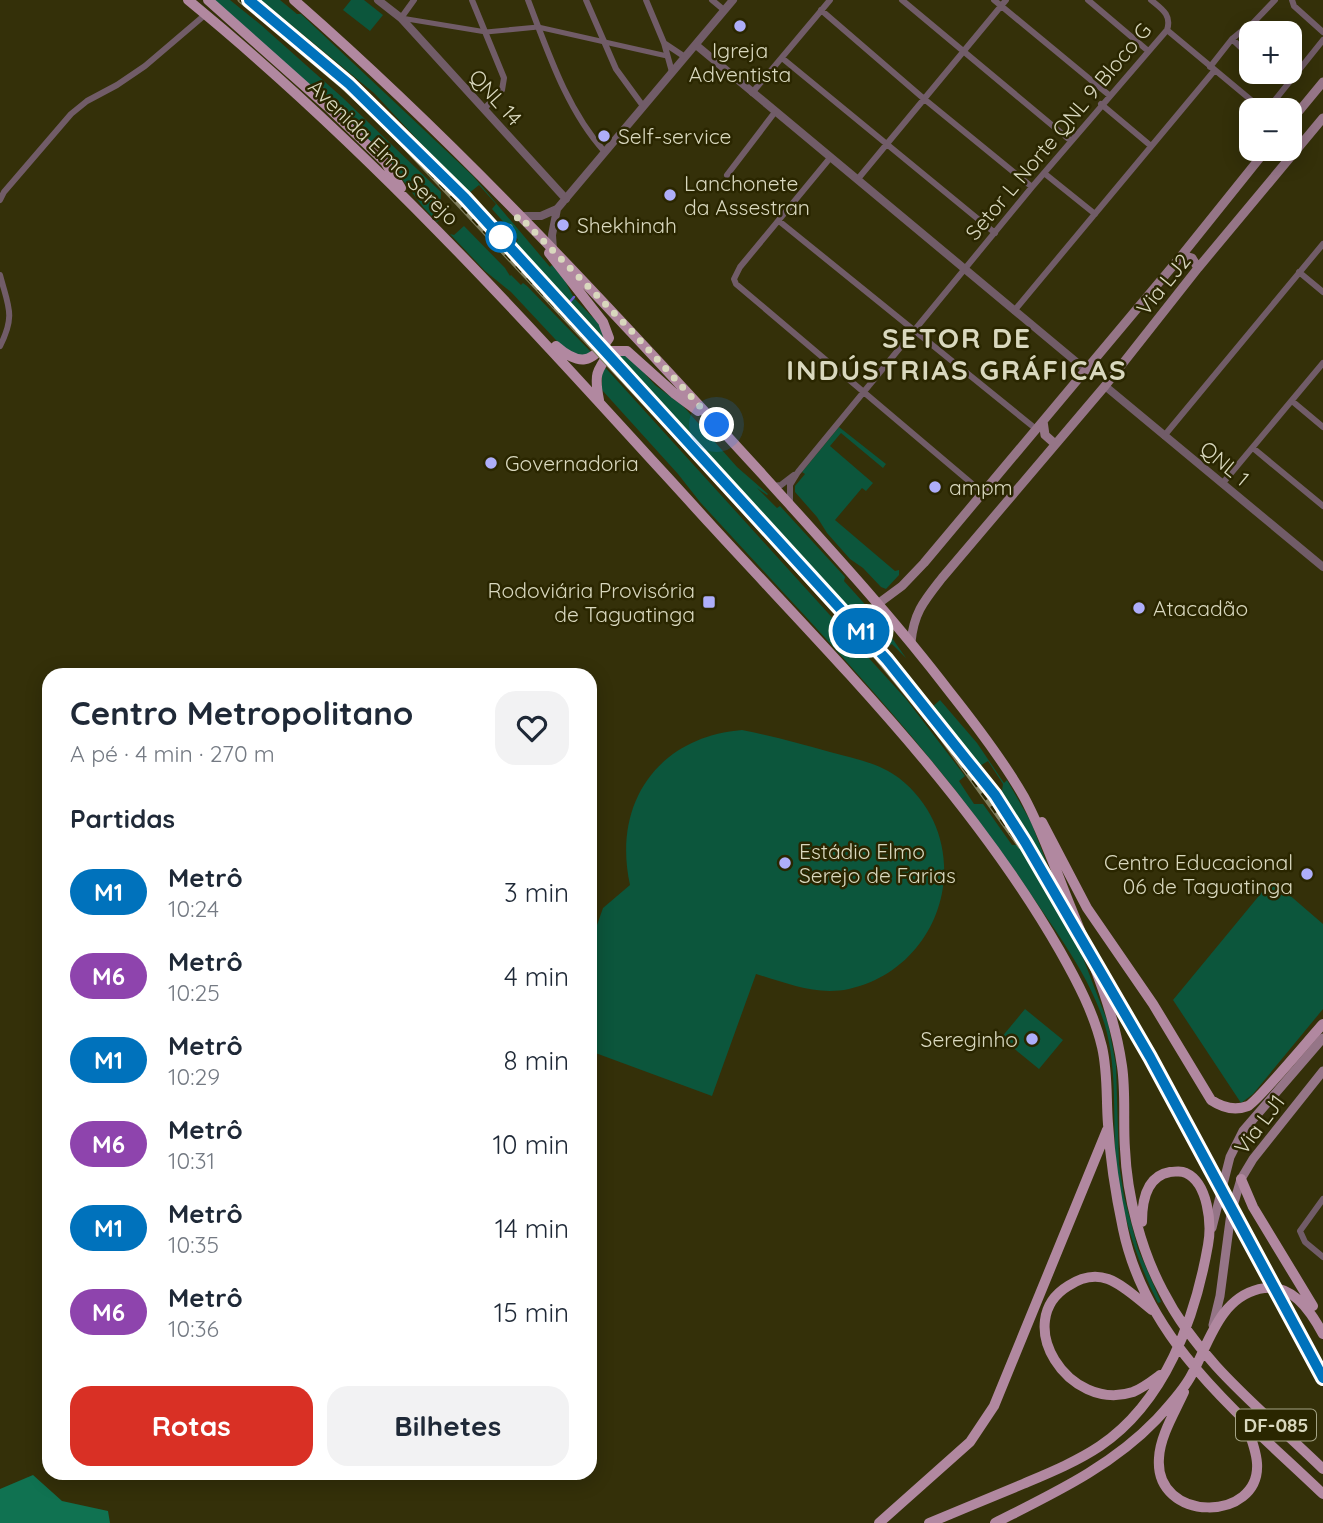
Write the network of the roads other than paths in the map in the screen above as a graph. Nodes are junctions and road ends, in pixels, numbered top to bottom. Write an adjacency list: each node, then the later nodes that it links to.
1 (188, 0): 24 (main road, Avenida Elmo Serejo / DF-085)
2 (208, 0): 68 (main road)
3 (294, 0): 26 (main road, DF-085)
4 (304, 0): 26 (main road)
5 (378, 0): 25 (street, QNL 14)
6 (414, 0): 25 (street)
7 (472, 0): 30 (street)
8 (528, 0): 28 (street)
9 (586, 0): 35 (street)
10 (646, 0): 36 (street)
11 (712, 0): 22 (street)
12 (733, 0): 22 (street)
13 (830, 0): 23 (street)
14 (902, 0): 40 (street)
15 (994, 0): 21 (street)
16 (1006, 0): 21 (street)
17 (1088, 0): 39 (street)
18 (1151, 0): 29 (street, Setor L Norte QNL 9 Bloco G)
19 (1275, 0): 27 (street)
20 (1293, 3): 31 (street)
21 (1001, 6): 40 (street); 48 (street)
22 (724, 10): 37 (street)
23 (821, 10): 43 (street); 49 (street)
24 (205, 14): 68 (main road, Avenida Elmo Serejo / DF-085); 70 (street)
25 (401, 18): 30 (street); 55 (street, QNL 14)
26 (317, 20): 73 (main road, DF-085)
27 (1255, 21)
28 (538, 27): 30 (street); 35 (street); 61 (street)
29 (1167, 30): 39 (street, Setor L Norte QNL 9 Bloco G); 44 (street)
30 (486, 32): 55 (street)
31 (1323, 32)
32 (1239, 33): 33 (street)
33 (1231, 39): 38 (street); 44 (street)
34 (1323, 40): 51 (street)
35 (604, 43): 41 (street); 53 (street)
36 (664, 43): 41 (street); 42 (street)
37 (696, 45): 42 (street); 47 (street)
38 (1239, 46)
39 (1147, 50): 48 (street, Setor L Norte QNL 9 Bloco G)
40 (963, 52): 49 (street); 58 (street)
41 (667, 56): 45 (street)
42 (685, 57): 45 (street)
43 (782, 58): 47 (street); 59 (street)
44 (1212, 69): 50 (street); 60 (street)
45 (672, 72): 53 (street)
46 (1323, 82): 54 (main road)
47 (752, 93): 56 (street)
48 (1109, 95): 52 (street, Setor L Norte QNL 9 Bloco G)
49 (923, 98): 59 (street); 67 (street)
50 (1249, 98)
51 (1275, 98)
52 (1101, 104): 58 (street, Setor L Norte QNL 9 Bloco G); 60 (street)
53 (643, 106): 61 (street)
54 (1302, 107)
55 (484, 109): 69 (street, QNL 14)
56 (775, 113): 62 (street); 65 (street)
57 (1323, 118): 80 (main road, Via LJ2)
58 (1071, 141): 64 (street, Setor L Norte QNL 9 Bloco G)
59 (886, 143): 66 (street); 75 (street)
60 (1152, 146): 72 (street)
61 (604, 151): 69 (street)
62 (830, 158): 66 (street); 74 (street)
63 (1257, 161): 76 (main road, Via LJ2)
64 (1044, 173): 67 (street, Setor L Norte QNL 9 Bloco G); 72 (street)
65 (727, 175)
66 (857, 180): 83 (street)
67 (1032, 187): 75 (street, Setor L Norte QNL 9 Bloco G)
68 (404, 195): 88 (main road, Avenida Elmo Serejo / DF-085)
69 (566, 199): 71 (street)
70 (0, 200)
71 (557, 209): 73 (street); 79 (street)
72 (1095, 214): 87 (street)
73 (519, 216): 77 (main road, DF-085)
74 (779, 221): 89 (street); 94 (street)
75 (995, 233): 83 (street, Setor L Norte QNL 9 Bloco G)
76 (1197, 236): 80 (main road); 81 (main road, Via LJ2)
77 (540, 237): 79 (main road, DF-085); 88 (main road)
78 (1323, 244): 84 (street)
79 (553, 250): 98 (main road, DF-085)
80 (1212, 251): 82 (main road, Via LJ2)
81 (1182, 255): 82 (main road); 92 (main road, Via LJ2)
82 (1198, 268): 93 (main road, Via LJ2)
83 (964, 270): 87 (street); 89 (street, Setor L Norte QNL 9 Bloco G)
84 (1300, 272): 86 (street); 101 (street)
85 (0, 275): 90 (street)
86 (1323, 292)
87 (1014, 311): 92 (street)
88 (524, 320): 96 (main road, Avenida Elmo Serejo / DF-085)
89 (914, 332): 94 (street, Setor L Norte QNL 9 Bloco G); 100 (street)
90 (0, 346)
91 (1323, 363): 95 (street)
92 (1086, 370): 97 (main road, Via LJ2)
93 (1105, 386): 101 (street, QNL 1); 102 (main road, Via LJ2)
94 (864, 392): 104 (street, Setor L Norte QNL 9 Bloco G); 107 (street)
95 (1292, 401): 99 (street); 103 (street)
96 (599, 402): 98 (main road); 118 (main road, Avenida Elmo Serejo / DF-085)
97 (1043, 421): 100 (main road, Via LJ2); 102 (main road)
98 (717, 425): 106 (main road, DF-085)
99 (1323, 427)
100 (1036, 429): 107 (main road, Via LJ2)
101 (1164, 436): 105 (street, QNL 1)
102 (1054, 443): 112 (main road, Via LJ2)
103 (1253, 448): 105 (street); 109 (street)
104 (798, 472): 106 (street); 108 (street)
105 (1222, 484): 110 (street, QNL 1)
106 (773, 486): 108 (main road, DF-085)
107 (983, 493): 111 (main road, Via LJ2)
108 (790, 506): 111 (main road, DF-085)
109 (1323, 506)
110 (1323, 567)
111 (879, 603): 112 (main road, DF-085)
112 (911, 642): 113 (main road, DF-085)
113 (1024, 798): 114 (main road); 122 (main road, DF-085)
114 (1323, 1024)
115 (1323, 1038): 116 (main road, Via LJ1)
116 (1306, 1058): 117 (main road); 121 (main road, Via LJ1)
117 (1323, 1069): 119 (main road, Via LJ1)
118 (1108, 1128): 124 (main road, Avenida Elmo Serejo / DF-085); 135 (main road)
119 (1241, 1180): 125 (main road); 126 (main road, Via LJ1)
120 (1323, 1199): 123 (street)
121 (1210, 1234): 122 (main road); 128 (main road)
122 (1141, 1235): 131 (main road, DF-085)
123 (1323, 1257)
124 (1155, 1312): 128 (main road); 130 (main road, Avenida Elmo Serejo / DF-085)
125 (1323, 1323)
126 (1213, 1327): 127 (main road); 129 (main road)
127 (1323, 1334)
128 (1168, 1369): 136 (main road)
129 (1191, 1376): 130 (main road); 137 (main road)
130 (1242, 1416): 134 (main road, Avenida Elmo Serejo / DF-085)
131 (1302, 1448): 132 (main road); 133 (main road, DF-085)
132 (1323, 1461)
133 (1323, 1469)
134 (1323, 1494)
135 (879, 1523)
136 (929, 1523)
137 (995, 1523)

